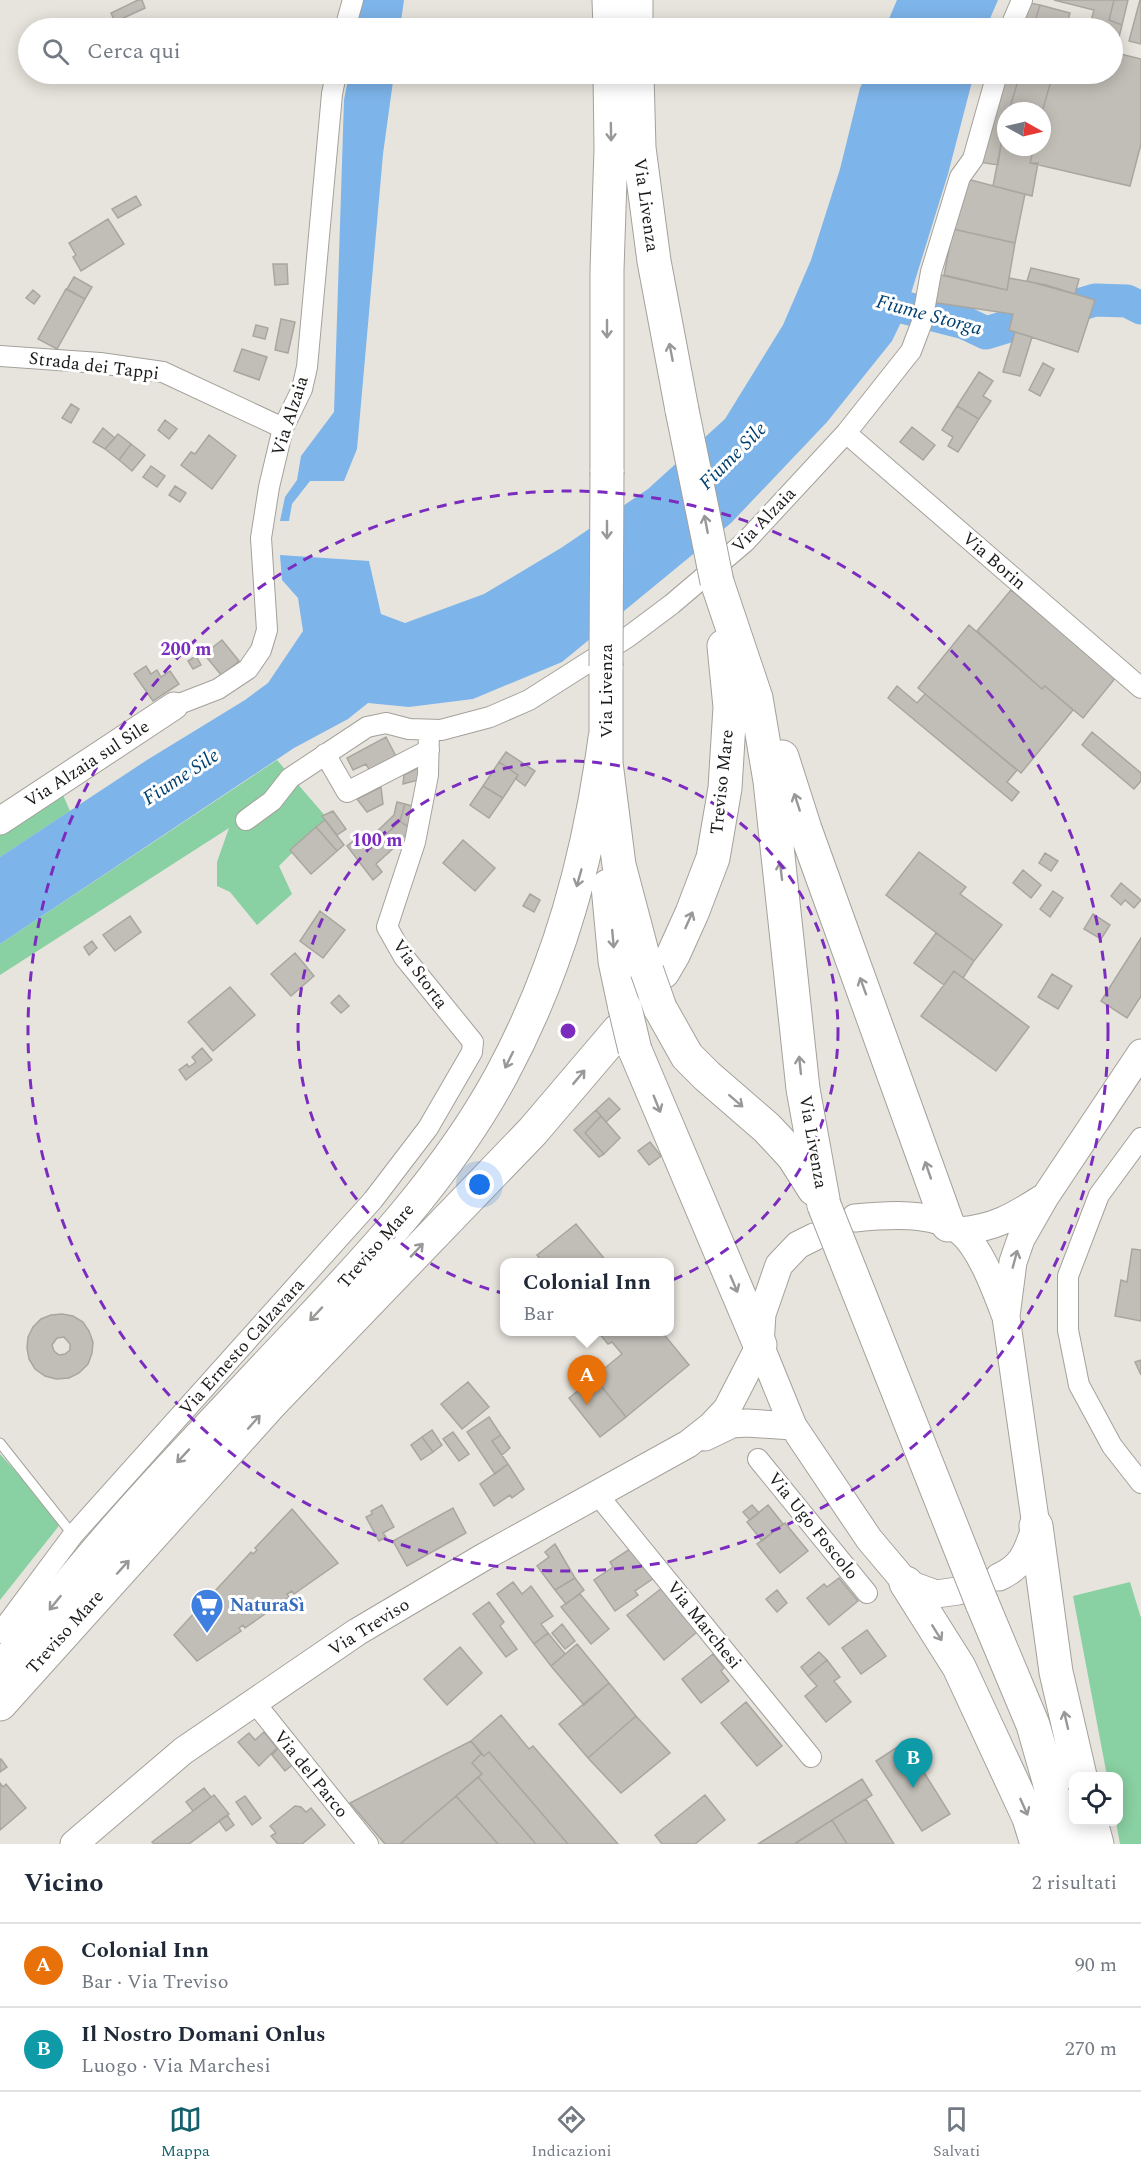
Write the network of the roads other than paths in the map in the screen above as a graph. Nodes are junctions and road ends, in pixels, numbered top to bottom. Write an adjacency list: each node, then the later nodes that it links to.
1 (353, 0): 5 (street)
2 (609, 0): 6 (highway)
3 (636, 0): 7 (highway)
4 (1022, 0): 8 (street)
5 (348, 18)
6 (610, 18)
7 (636, 18)
8 (1014, 18)
9 (334, 84): 14 (street, Via Alzaia)
10 (610, 84): 21 (highway, Via Livenza, one-way to 21, bridge)
11 (637, 84): 16 (highway, Via Livenza, one-way to 11, bridge)
12 (994, 84): 15 (street, Via Alzaia)
13 (0, 356): 14 (street, Strada dei Tappi)
14 (283, 428): 19 (street, Via Alzaia)
15 (846, 433): 17 (street, Via Borin); 20 (street, Via Alzaia)
16 (717, 582): 18 (highway, Via Livenza); 27 (highway, Treviso Mare, one-way to 16)
17 (1141, 688)
18 (756, 698): 33 (highway, Via Livenza, one-way to 18); 35 (highway, one-way to 18)
19 (174, 706): 26 (main road, Via Alzaia sul Sile)
20 (429, 730): 22 (street, Via Storta); 23 (street, Via Alzaia)
21 (605, 738): 24 (highway, Treviso Mare); 27 (highway, Via Livenza)
22 (429, 750): 23 (street); 29 (street, Via Storta)
23 (325, 754): 25 (street, Via Alzaia)
24 (600, 776): 28 (highway, one-way to 28); 53 (highway, Treviso Mare, one-way to 53)
25 (246, 820)
26 (0, 821)
27 (655, 971): 33 (highway, Via Livenza, one-way to 33, bridge)
28 (626, 1030): 38 (highway, one-way to 38); 55 (highway, Treviso Mare, one-way to 28)
29 (472, 1052): 46 (street, Via Ernesto Calzavara)
30 (1141, 1053): 32 (main road)
31 (1141, 1138): 43 (street)
32 (1045, 1197): 35 (main road); 37 (main road, one-way to 32)
33 (824, 1205): 50 (highway, bridge)
34 (855, 1218): 35 (main road)
35 (954, 1228): 37 (main road)
36 (814, 1237): 38 (main road)
37 (1006, 1317): 45 (main road)
38 (760, 1346): 39 (main road); 41 (main road, Via Treviso)
39 (793, 1426): 41 (main road, Via Treviso); 47 (main road)
40 (0, 1443): 46 (lane)
41 (688, 1444): 44 (main road, Via Treviso)
42 (758, 1459): 48 (street, Via Ugo Foscolo)
43 (1141, 1483)
44 (597, 1494): 54 (main road, Via Treviso); 56 (street, Via Marchesi)
45 (1036, 1526): 50 (main road); 57 (highway, one-way to 45)
46 (73, 1535): 52 (street, Via Ernesto Calzavara)
47 (870, 1539): 48 (street); 49 (main road)
48 (842, 1561): 51 (street, Via Ugo Foscolo)
49 (906, 1583): 50 (main road); 61 (highway, one-way to 61)
50 (980, 1590): 62 (highway)
51 (867, 1593)
52 (0, 1634)
53 (0, 1671)
54 (255, 1703): 59 (main road, Via Treviso); 60 (street, Via del Parco)
55 (0, 1704)
56 (811, 1756)
57 (1079, 1772)
58 (1092, 1826): 63 (highway)
59 (74, 1844)
60 (368, 1844)
61 (1037, 1844)
62 (1067, 1844)
63 (1097, 1844)

